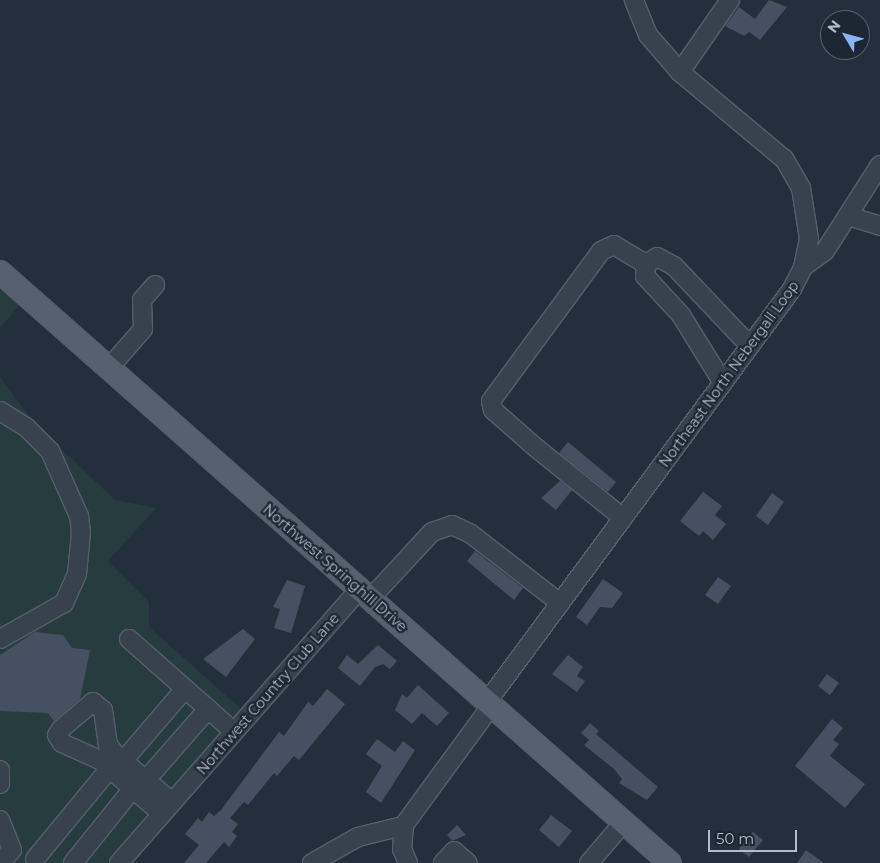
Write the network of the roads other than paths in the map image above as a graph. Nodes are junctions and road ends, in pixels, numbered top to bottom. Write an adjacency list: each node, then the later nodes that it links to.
1 (634, 0): 3 (street, Northeast North Nebergall Loop)
2 (730, 0): 3 (street)
3 (680, 72): 8 (street, Northeast North Nebergall Loop)
4 (880, 165): 5 (street)
5 (848, 216): 6 (street); 8 (street)
6 (880, 226)
7 (646, 264): 11 (street); 13 (street); 15 (street)
8 (803, 267): 11 (street, Northeast North Nebergall Loop)
9 (0, 272): 12 (main road, Northwest Springhill Drive)
10 (155, 285): 12 (street)
11 (750, 346): 13 (street, Northeast North Nebergall Loop)
12 (109, 368): 16 (main road, Northwest Springhill Drive)
13 (723, 383): 15 (street, Northeast North Nebergall Loop)
14 (0, 411): 18 (street)
15 (623, 518): 17 (street, Northeast North Nebergall Loop)
16 (364, 594): 17 (street, Northwest Country Club Lane); 21 (main road, Northwest Springhill Drive); 23 (street, Northwest Country Club Lane)
17 (560, 604): 21 (street, Northeast North Nebergall Loop)
18 (0, 639)
19 (130, 639): 20 (street)
20 (186, 689): 22 (street); 24 (street)
21 (489, 704): 30 (main road, Northwest Springhill Drive); 31 (street, Northeast North Nebergall Loop)
22 (208, 709): 23 (street); 27 (street)
23 (234, 732): 28 (street, Northwest Country Club Lane)
24 (116, 765): 27 (street); 32 (street)
25 (0, 770): 26 (street)
26 (0, 784)
27 (140, 784): 28 (street); 35 (street)
28 (170, 805): 36 (street, Northwest Country Club Lane)
29 (0, 820): 33 (street)
30 (624, 822): 41 (street); 42 (main road, Northwest Springhill Drive)
31 (403, 826): 37 (street); 38 (street)
32 (37, 861): 34 (street)
33 (0, 863)
34 (6, 863)
35 (74, 863)
36 (119, 863)
37 (312, 863)
38 (408, 863)
39 (443, 863): 40 (street)
40 (468, 863)
41 (590, 863)
42 (670, 863)

